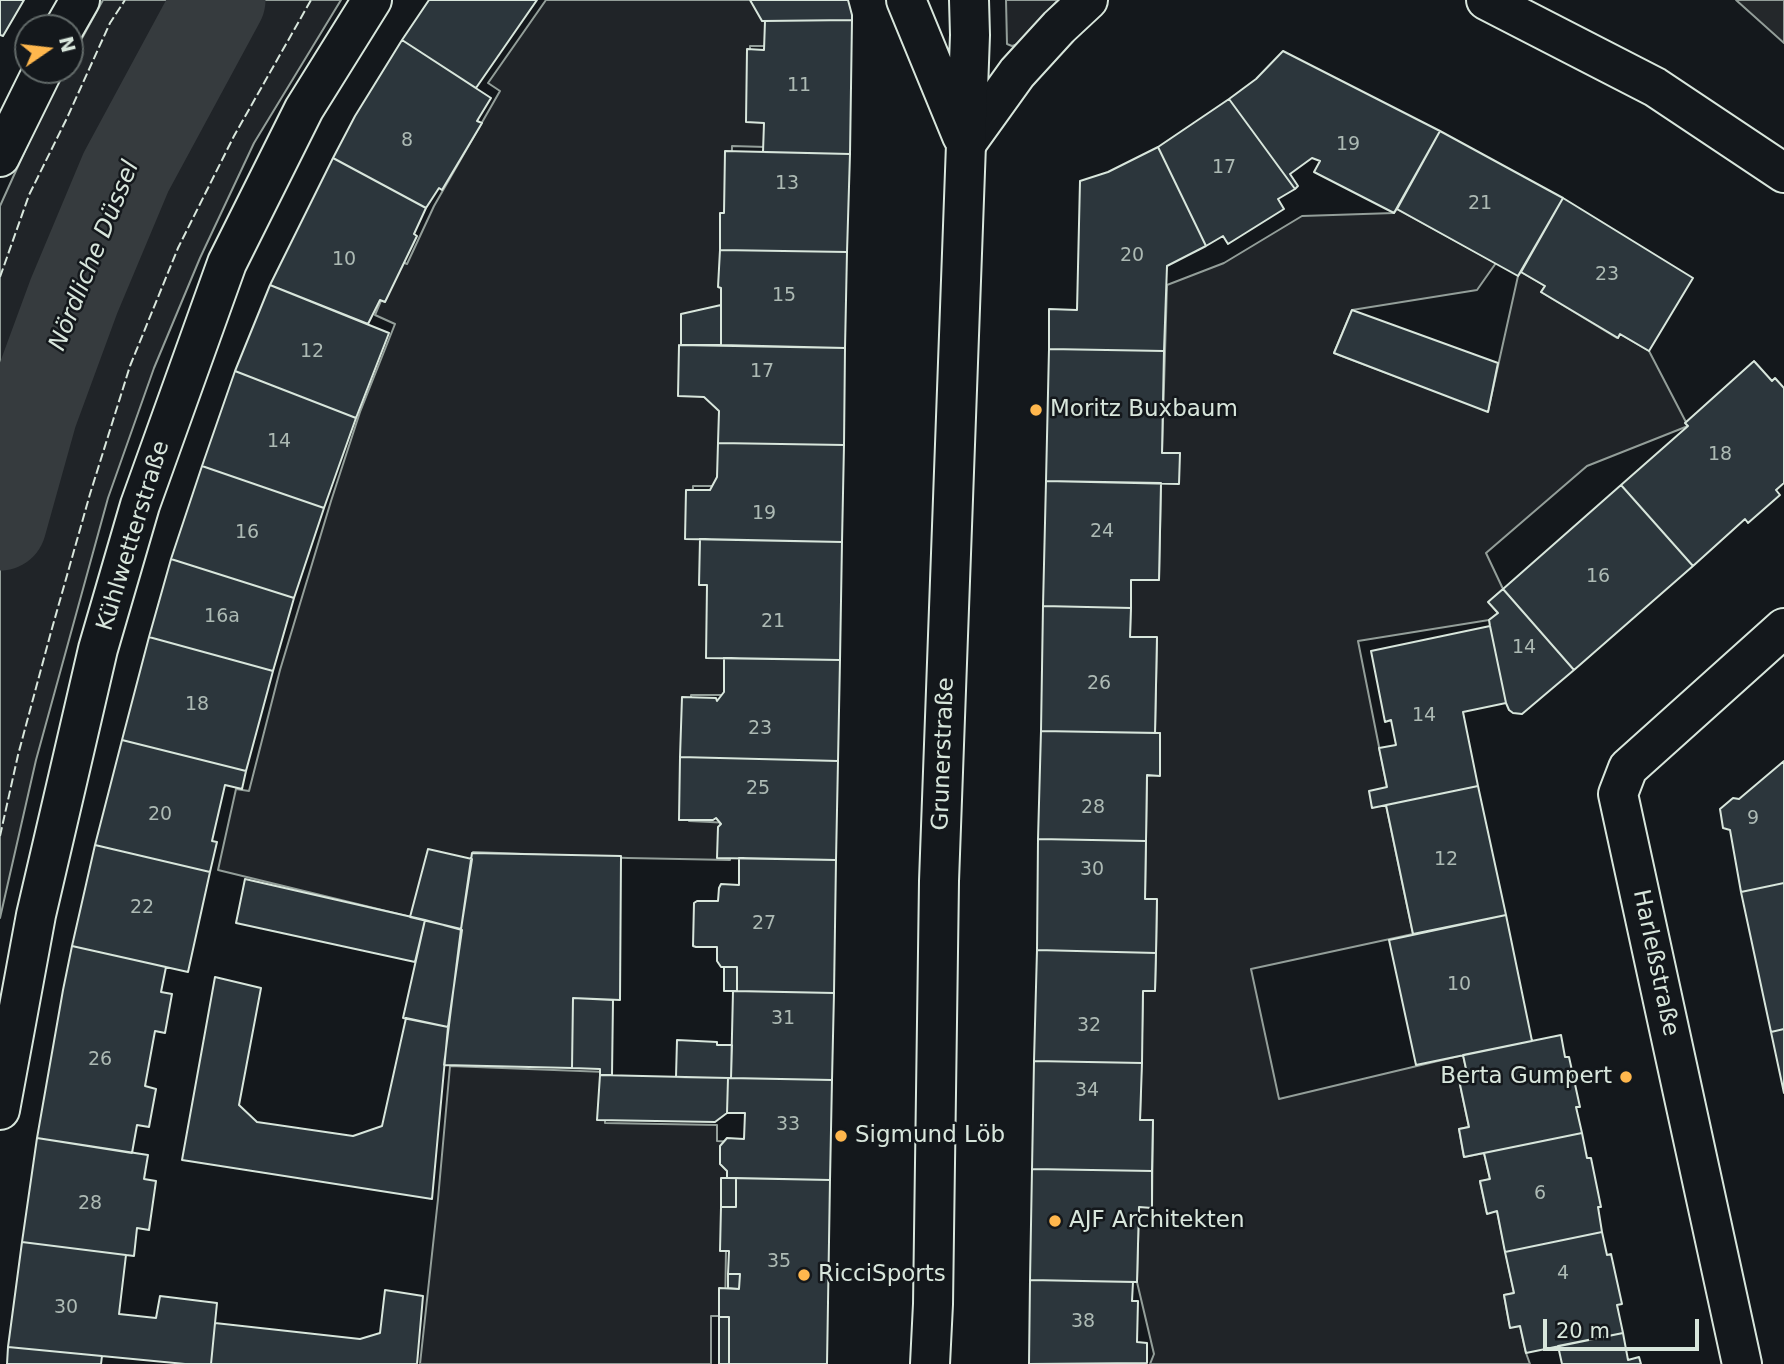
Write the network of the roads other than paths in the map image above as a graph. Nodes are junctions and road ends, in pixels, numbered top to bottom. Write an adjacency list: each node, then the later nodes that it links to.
1 (372, 0): 11 (street, Kühlwetterstraße)
2 (906, 0): 7 (street, Grunerstraße)
3 (969, 0): 7 (street, Grunerstraße)
4 (1088, 0): 7 (street)
5 (1486, 0): 9 (street)
6 (36, 84): 8 (street)
7 (966, 144): 12 (street, Grunerstraße)
8 (0, 157)
9 (1784, 173)
10 (1784, 628): 13 (street, Harleßstraße)
11 (0, 1110)
12 (930, 1364)
13 (1742, 1364)

